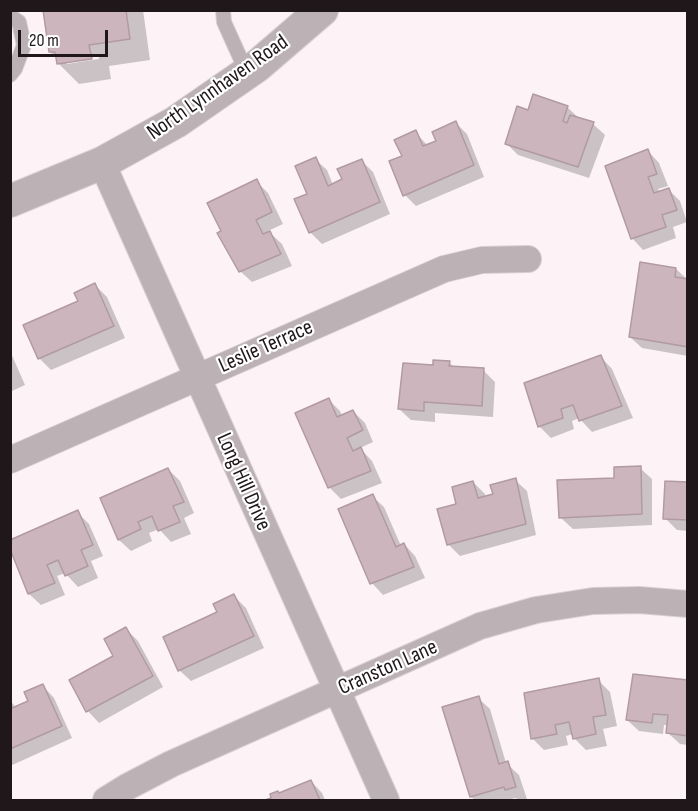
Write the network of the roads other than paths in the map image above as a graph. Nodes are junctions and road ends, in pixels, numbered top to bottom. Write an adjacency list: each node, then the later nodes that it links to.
1 (223, 10): 4 (lane)
2 (322, 10): 4 (street, North Lynnhaven Road)
3 (10, 16): 5 (lane)
4 (247, 73): 6 (street, North Lynnhaven Road)
5 (10, 75)
6 (102, 162): 7 (street, North Lynnhaven Road); 9 (street, Long Hill Drive)
7 (10, 201)
8 (528, 259): 9 (street, Leslie Terrace)
9 (197, 378): 10 (street, Leslie Terrace); 12 (street, Long Hill Drive)
10 (10, 460)
11 (687, 604): 12 (street, Cranston Lane)
12 (336, 691): 13 (street, Cranston Lane); 14 (street, Long Hill Drive)
13 (106, 801)
14 (386, 801)

